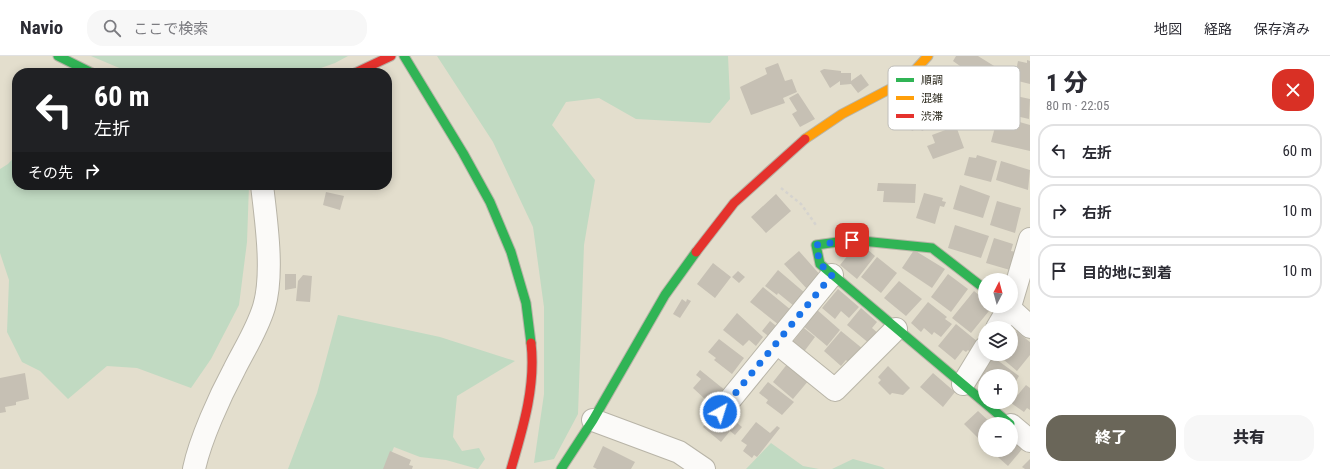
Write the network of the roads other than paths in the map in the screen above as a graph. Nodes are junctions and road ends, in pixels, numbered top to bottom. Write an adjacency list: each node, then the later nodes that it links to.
1 (58, 56): 6 (street)
2 (391, 56): 7 (street)
3 (404, 56): 27 (street)
4 (928, 56): 5 (street)
5 (919, 66)
6 (82, 68)
7 (366, 68)
8 (888, 90): 23 (street)
9 (263, 190): 26 (street)
10 (1030, 239): 12 (street)
11 (832, 275): 13 (street); 17 (street); 18 (street)
12 (1025, 276): 14 (street)
13 (978, 284)
14 (1018, 289)
15 (1016, 313): 16 (street)
16 (1030, 326)
17 (896, 329): 18 (street); 20 (street)
18 (777, 343): 21 (street)
19 (978, 359): 20 (street)
20 (963, 384): 22 (street)
21 (720, 412)
22 (1003, 417)
23 (593, 420): 28 (street); 29 (street)
24 (1018, 430): 25 (street)
25 (1030, 441)
26 (194, 469)
27 (510, 469)
28 (561, 469)
29 (704, 469)

